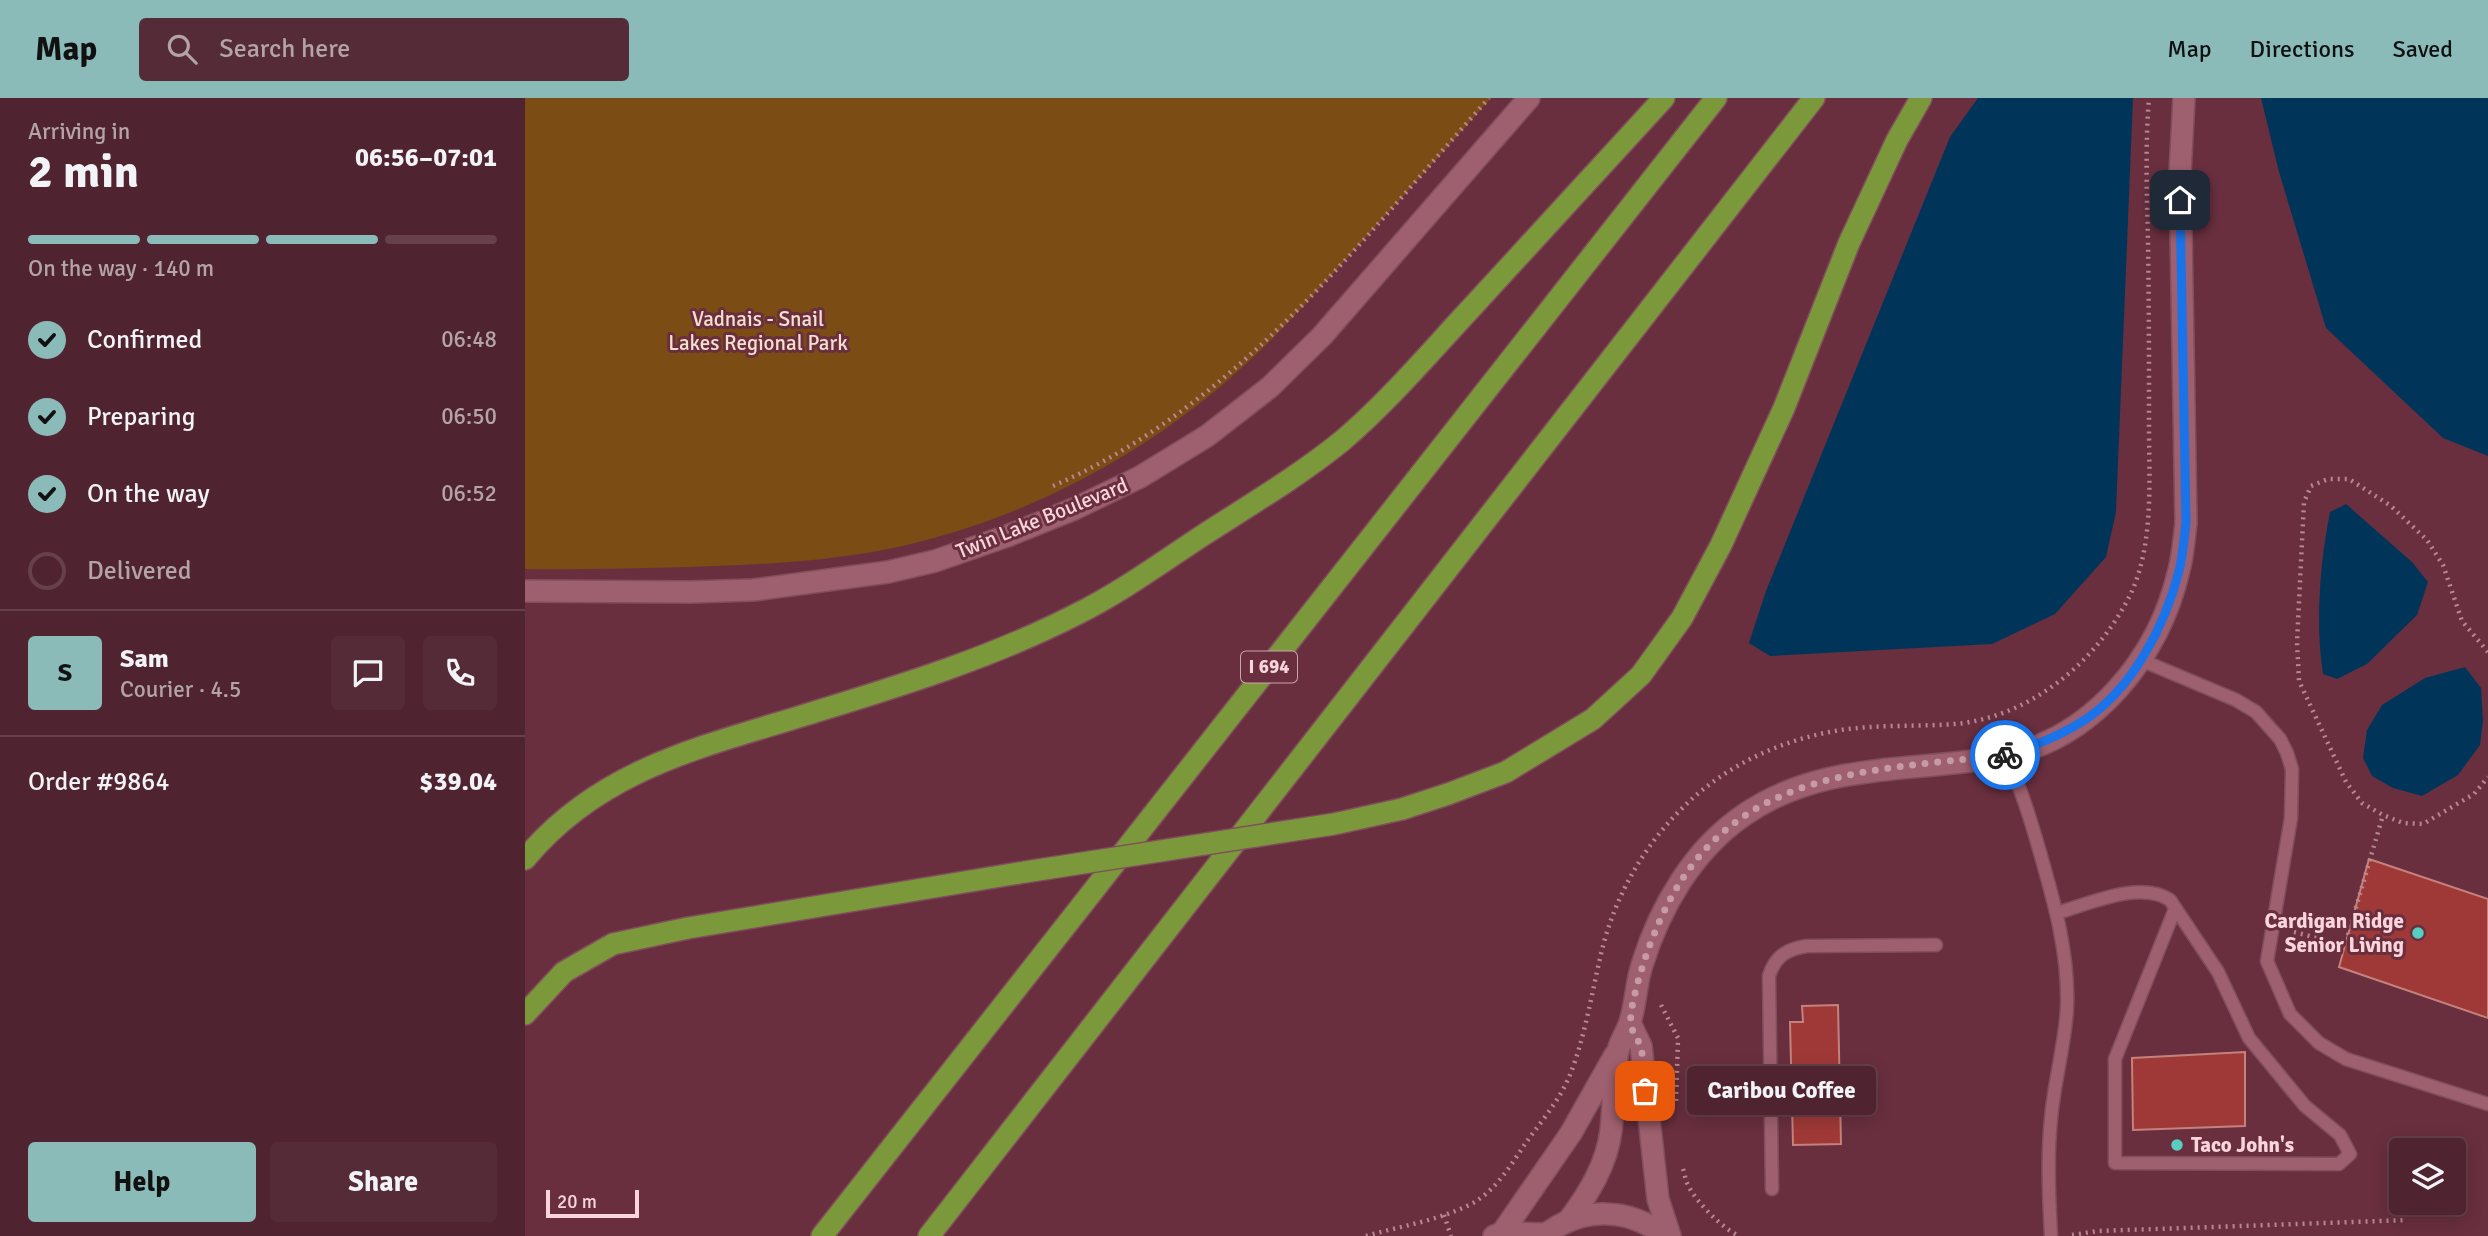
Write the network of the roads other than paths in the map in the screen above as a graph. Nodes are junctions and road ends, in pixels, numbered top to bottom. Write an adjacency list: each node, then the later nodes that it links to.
1 (1529, 98): 7 (street, Twin Lake Boulevard)
2 (1664, 98): 10 (highway)
3 (1716, 98): 24 (highway, I 694)
4 (1814, 98): 25 (highway)
5 (1920, 98): 16 (highway, bridge)
6 (2184, 98): 8 (street)
7 (525, 591)
8 (2141, 660): 9 (street); 19 (lane)
9 (2005, 755): 14 (lane); 17 (street)
10 (569, 814): 11 (highway); 12 (highway)
11 (525, 842)
12 (525, 859)
13 (2175, 909): 13 (lane); 14 (lane)
14 (2057, 913): 27 (lane)
15 (1935, 945): 20 (lane)
16 (525, 1014)
17 (1630, 1023): 18 (street); 26 (street)
18 (1618, 1050): 21 (street); 22 (street)
19 (2488, 1104)
20 (1772, 1189)
21 (1569, 1220): 23 (street); 26 (street)
22 (1498, 1235): 23 (street)
23 (1545, 1235)
24 (822, 1236)
25 (929, 1236)
26 (1668, 1236)
27 (2051, 1236)

